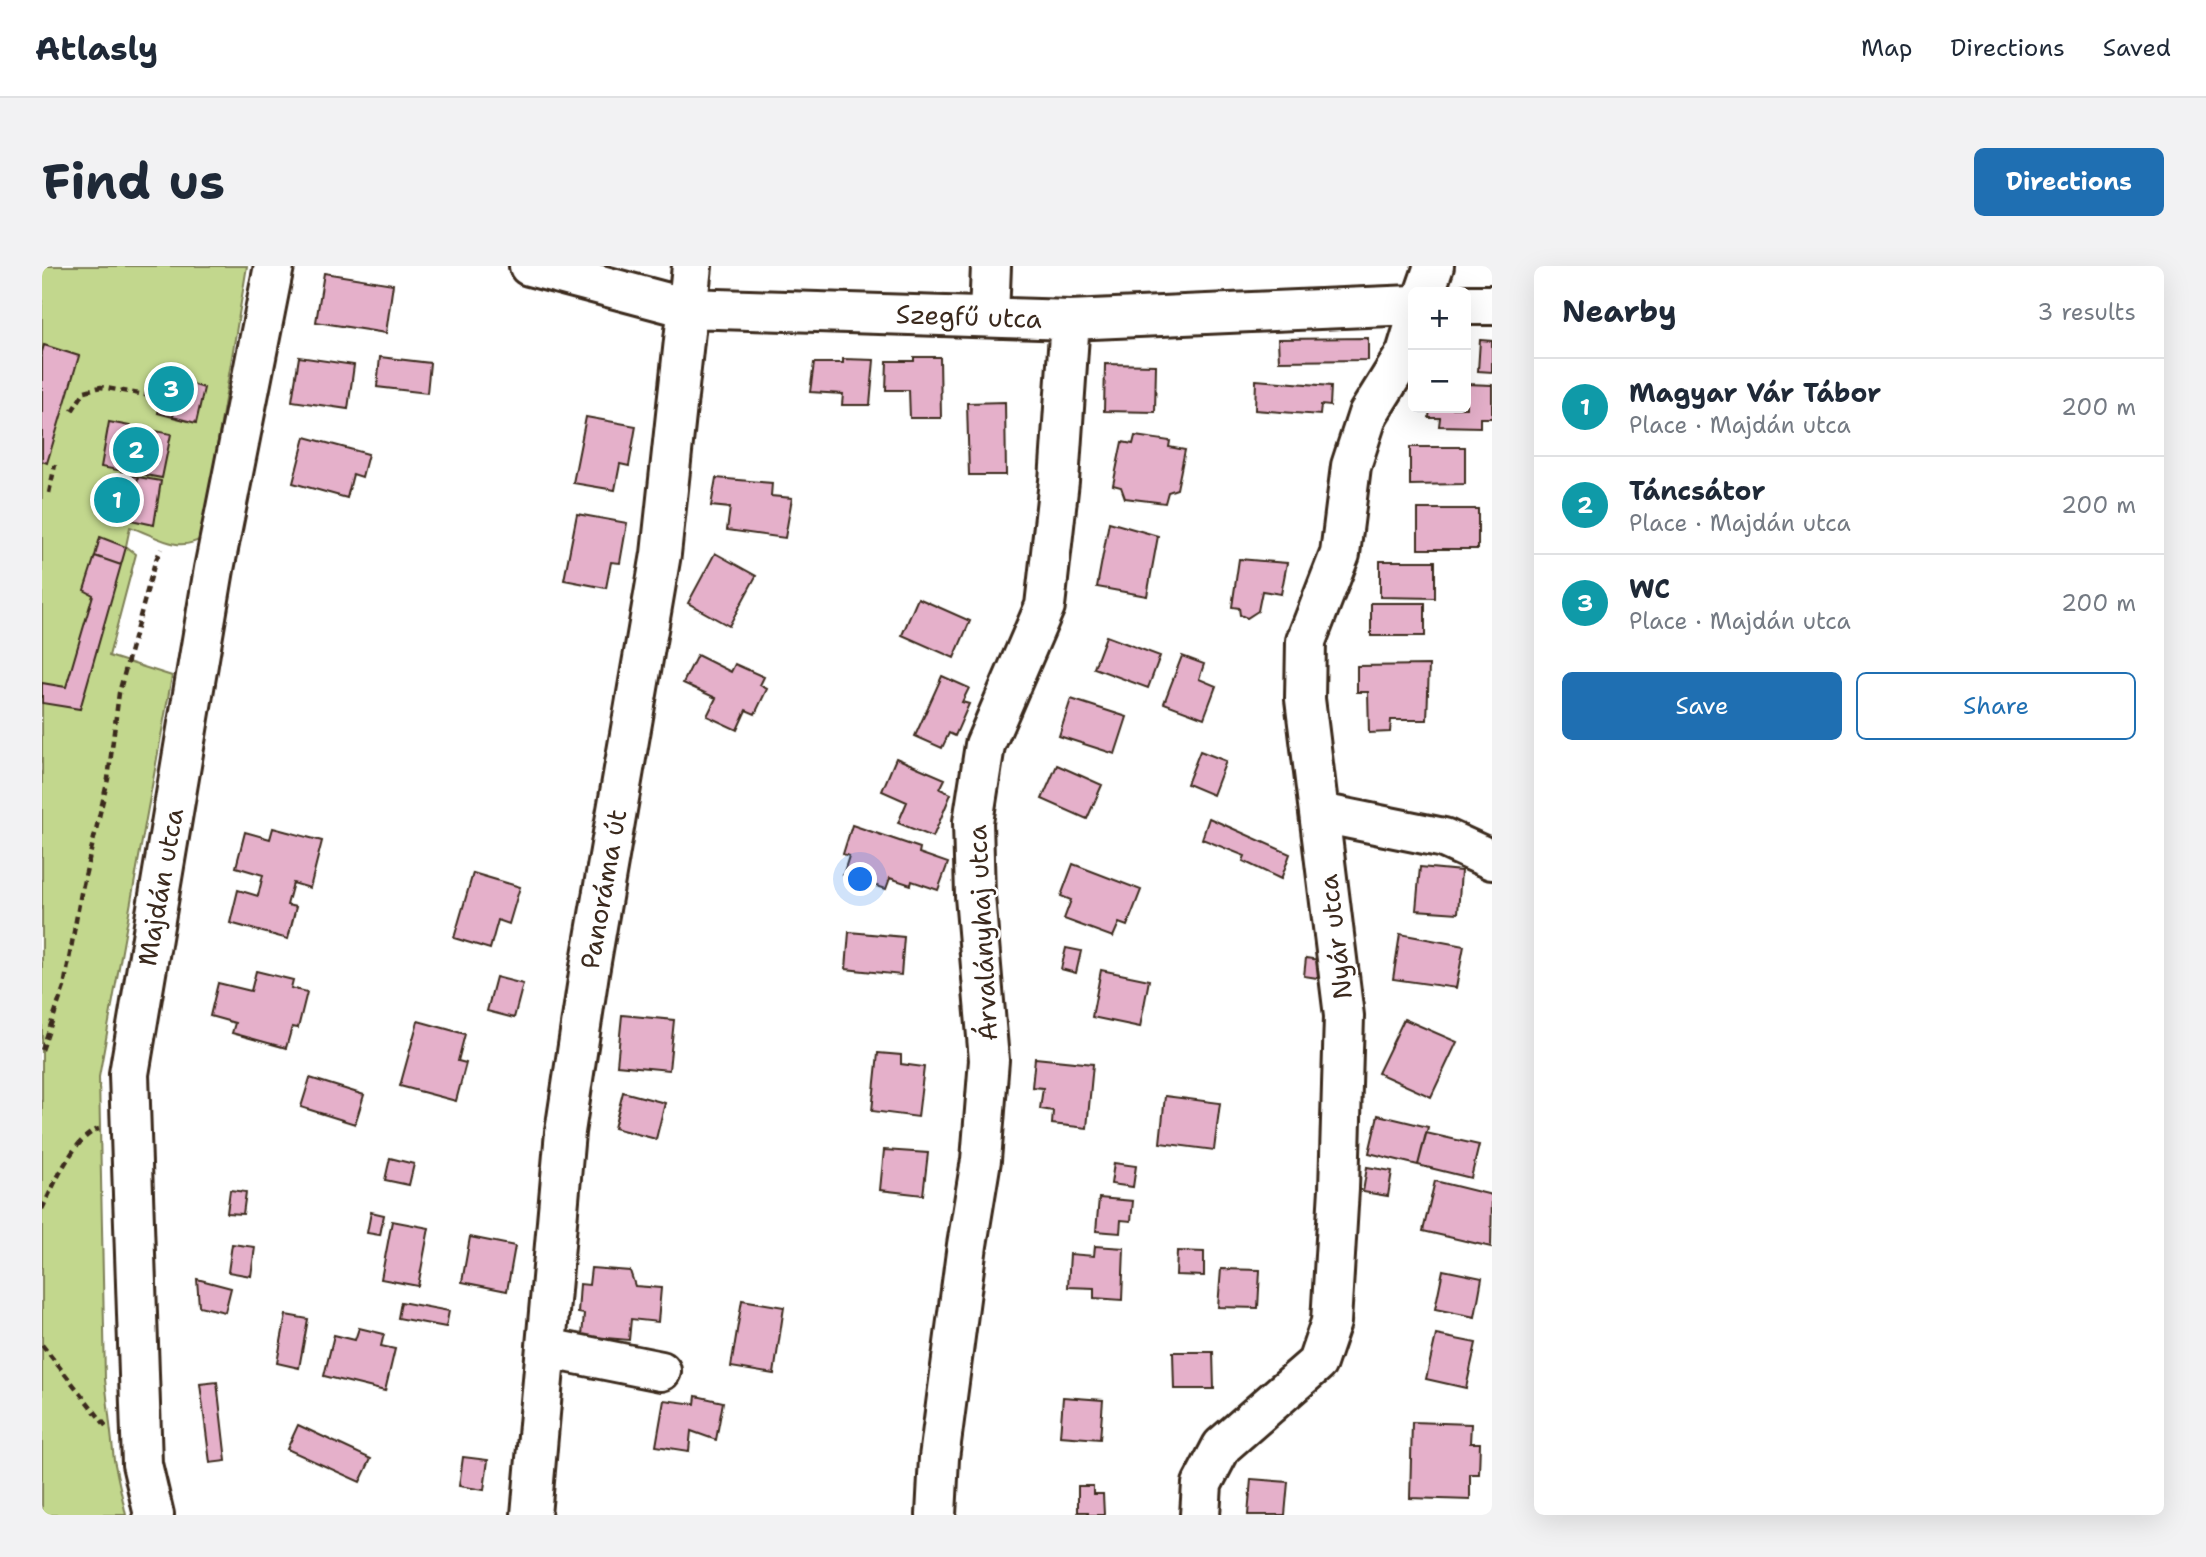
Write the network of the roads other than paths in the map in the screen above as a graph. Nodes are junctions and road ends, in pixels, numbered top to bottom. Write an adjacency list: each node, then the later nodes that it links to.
1 (274, 266): 18 (street, Majdán utca)
2 (529, 266): 10 (street, Szegfű utca)
3 (692, 266): 10 (street, Panoráma út)
4 (991, 266): 11 (street)
5 (1434, 266): 6 (street)
6 (1427, 287)
7 (1408, 305): 12 (street, Szegfű utca)
8 (1471, 305): 9 (street)
9 (1492, 305)
10 (687, 308): 11 (street, Szegfű utca); 16 (street, Panoráma út)
11 (989, 316): 12 (street, Szegfű utca)
12 (1070, 320): 20 (street, Árvalányhaj utca)
13 (1408, 346): 14 (street, Nyár utca)
14 (1321, 813): 15 (street); 21 (street, Nyár utca)
15 (1492, 860)
16 (546, 1348): 17 (street); 19 (street, Panoráma út)
17 (660, 1371)
18 (153, 1515)
19 (531, 1515)
20 (936, 1515)
21 (1200, 1515)

